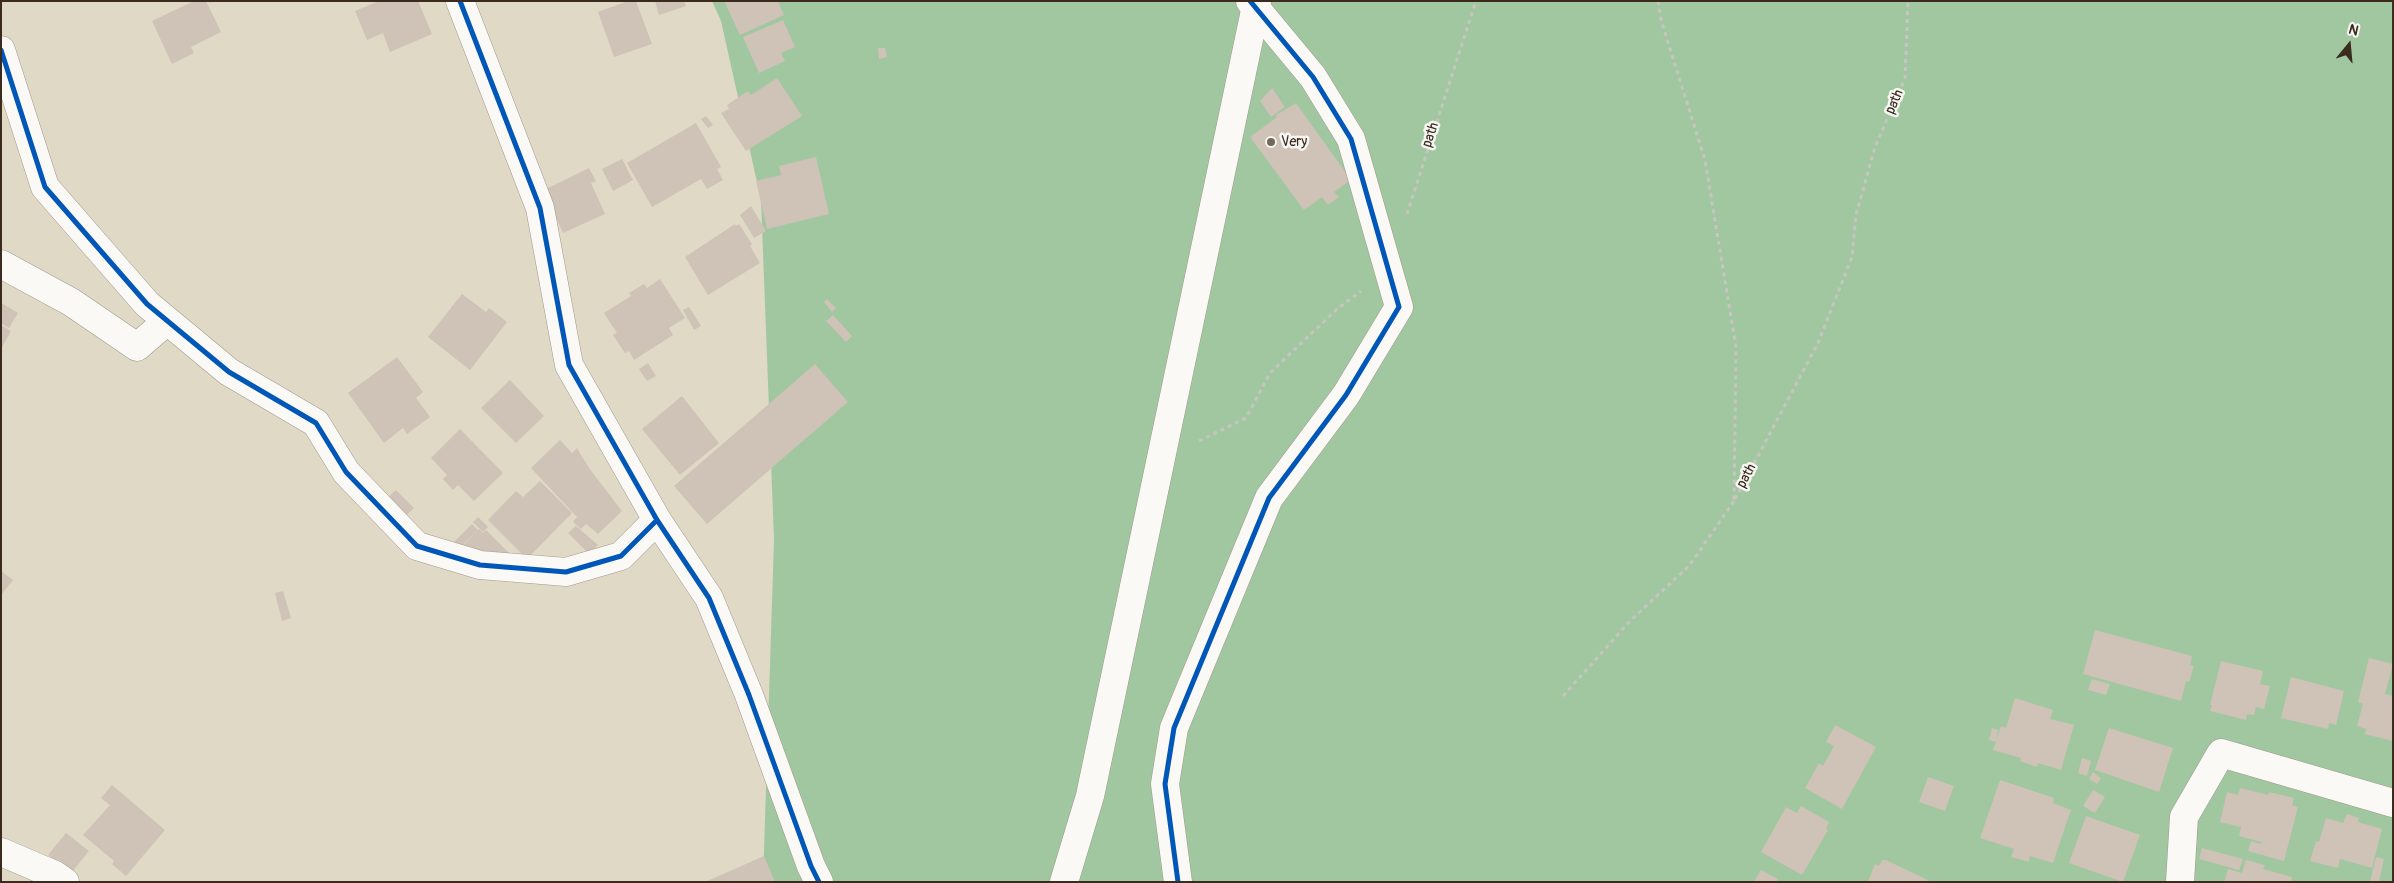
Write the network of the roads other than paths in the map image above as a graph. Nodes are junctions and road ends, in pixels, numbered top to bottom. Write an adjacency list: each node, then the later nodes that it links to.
1 (460, 1): 6 (street)
2 (1254, 4): 11 (street); 12 (street)
3 (1, 50): 5 (street)
4 (1, 264): 5 (street)
5 (167, 321): 6 (street)
6 (657, 520): 10 (street)
7 (2393, 803): 13 (street)
8 (1, 852): 9 (street)
9 (65, 882)
10 (819, 882)
11 (1064, 882)
12 (1178, 882)
13 (2180, 882)

